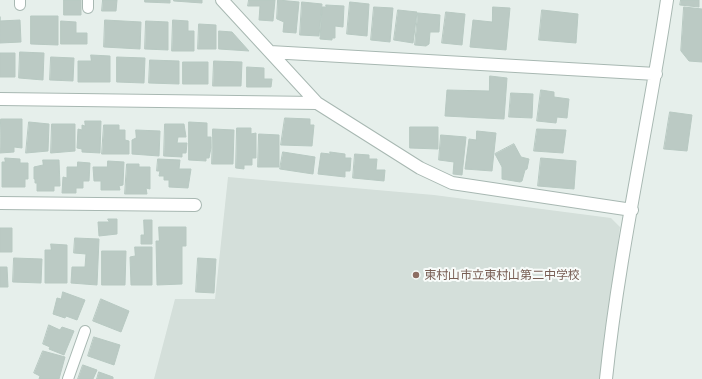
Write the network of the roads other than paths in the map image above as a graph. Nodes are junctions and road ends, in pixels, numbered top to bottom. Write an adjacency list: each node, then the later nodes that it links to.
1 (222, 0): 3 (street)
2 (667, 0): 4 (street)
3 (270, 52): 4 (street); 6 (street)
4 (656, 74): 9 (street)
5 (0, 99): 6 (street)
6 (317, 104): 9 (street)
7 (0, 204): 8 (street)
8 (195, 204)
9 (632, 210): 12 (street)
10 (85, 331): 11 (lane)
11 (68, 379)
12 (606, 379)

